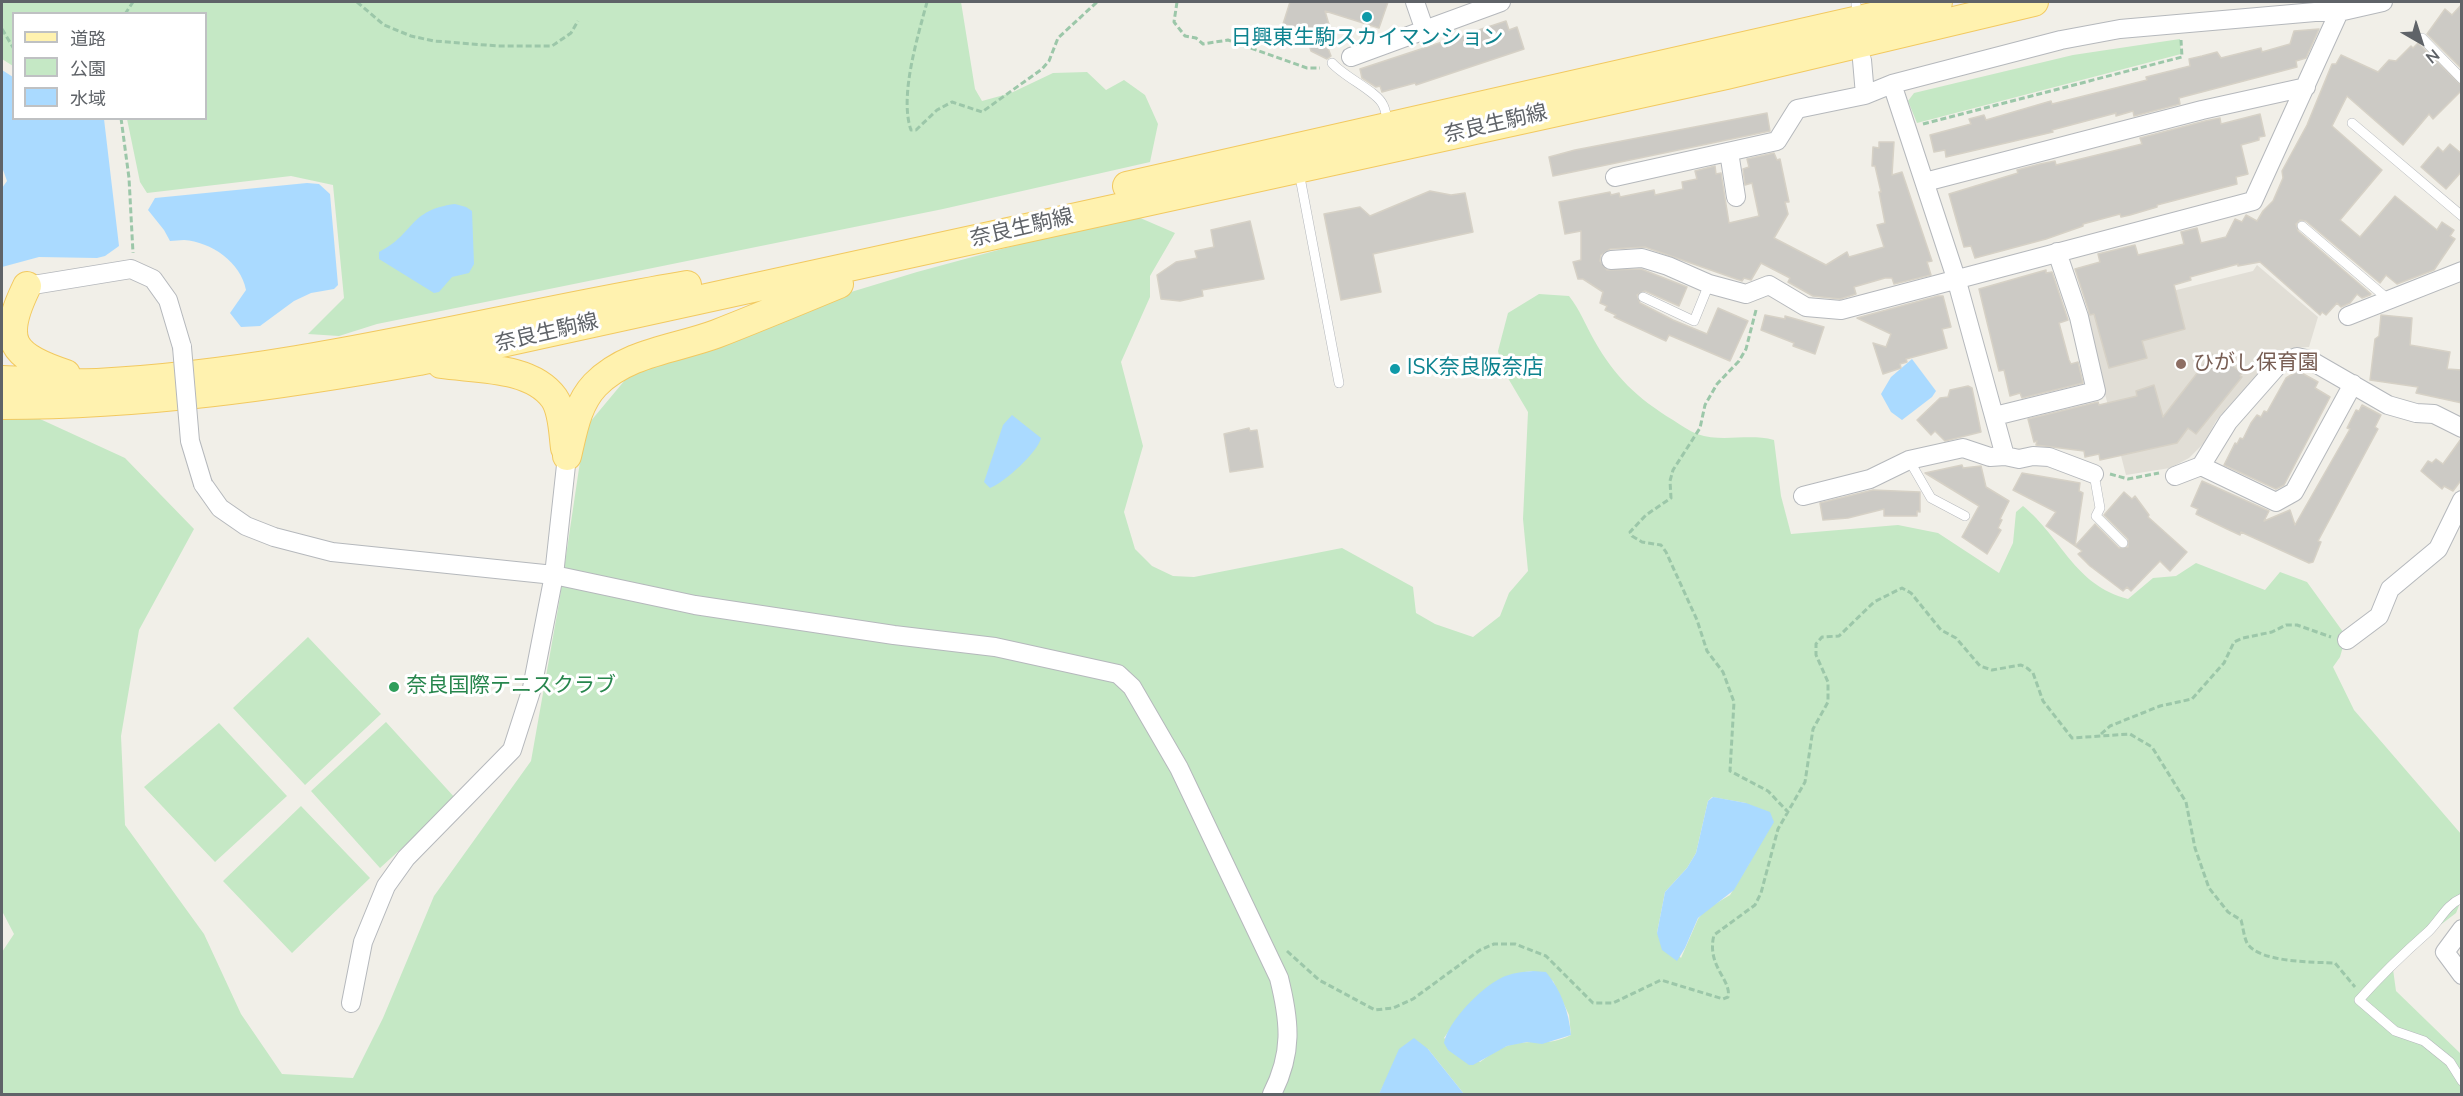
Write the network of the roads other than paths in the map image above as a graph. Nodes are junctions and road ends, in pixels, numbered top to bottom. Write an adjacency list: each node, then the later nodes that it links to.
1 (1415, 2): 7 (street)
2 (1501, 2): 7 (street)
3 (1938, 2): 17 (main road, 奈良生駒線)
4 (2034, 2): 19 (main road, 奈良生駒線)
5 (2383, 2): 6 (street)
6 (2339, 12): 13 (street); 14 (street)
7 (1424, 28): 9 (street)
8 (2422, 38): 12 (lane)
9 (1351, 57)
10 (1862, 60): 15 (street)
11 (1332, 63): 17 (lane)
12 (2462, 79)
13 (1892, 84): 15 (street); 21 (street)
14 (2306, 87): 21 (street); 25 (street)
15 (1864, 96): 18 (street)
16 (2352, 123): 23 (lane)
17 (1388, 126): 37 (main road, 奈良生駒線)
18 (1729, 152): 20 (street); 22 (street)
19 (1299, 169): 26 (main road, 奈良生駒線); 38 (lane)
20 (1615, 177)
21 (1925, 182): 29 (street)
22 (1736, 197)
23 (2462, 216)
24 (2302, 226): 33 (lane)
25 (2057, 252): 29 (street); 41 (street)
26 (911, 255): 35 (main road, 奈良生駒線); 43 (main road)
27 (1611, 260): 30 (street)
28 (2462, 271): 33 (street)
29 (1956, 278): 30 (street); 41 (street)
30 (1709, 284): 32 (lane)
31 (14, 292): 37 (main road); 53 (street, bridge)
32 (1643, 297)
33 (2389, 300): 34 (street)
34 (2348, 316)
35 (419, 361): 40 (main road, 奈良生駒線); 43 (main road)
36 (2, 380): 37 (main road, 奈良生駒線)
37 (96, 383)
38 (1339, 383)
39 (2353, 384): 42 (street); 46 (street); 46 (street)
40 (2, 405)
41 (1995, 416): 44 (street)
42 (2462, 428)
43 (567, 456): 53 (street)
44 (2005, 456): 45 (street); 47 (street)
45 (1910, 460): 49 (street); 51 (lane)
46 (2201, 466): 48 (street)
47 (2094, 474): 52 (lane)
48 (2175, 476)
49 (1803, 496)
50 (2462, 500): 54 (street)
51 (1965, 516)
52 (2123, 543)
53 (554, 575): 58 (street); 60 (street)
54 (2348, 640)
55 (2462, 898): 59 (lane)
56 (2462, 929): 57 (street)
57 (2462, 975)
58 (351, 1003)
59 (2462, 1081)
60 (1272, 1095)

